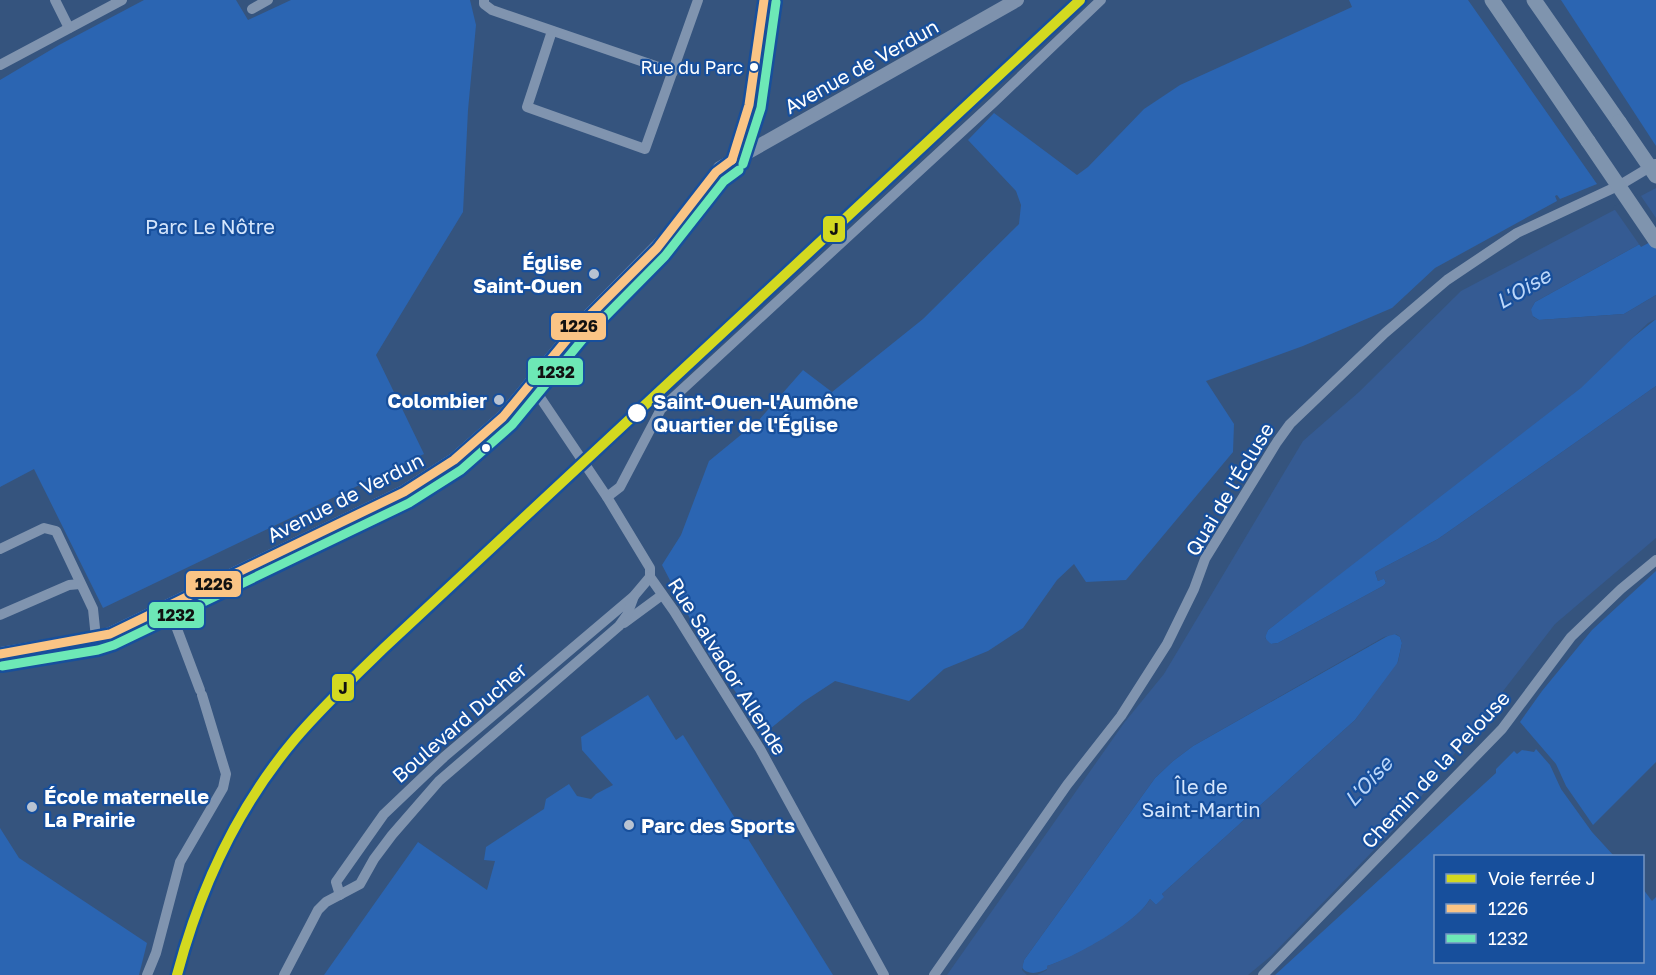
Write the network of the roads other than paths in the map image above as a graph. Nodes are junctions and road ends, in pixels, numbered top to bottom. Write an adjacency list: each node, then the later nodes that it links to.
1 (55, 0): 12 (street)
2 (122, 0): 12 (street)
3 (268, 0): 11 (street)
4 (483, 0): 13 (street)
5 (698, 0): 15 (street)
6 (764, 0): 16 (street)
7 (1017, 0): 16 (main road, Avenue de Verdun)
8 (1101, 0): 21 (street)
9 (1492, 0): 19 (highway, bridge)
10 (1541, 4): 18 (highway, bridge)
11 (252, 9)
12 (69, 28): 14 (street)
13 (552, 31): 15 (street); 15 (street)
14 (0, 65)
15 (674, 72)
16 (732, 160): 20 (main road, Avenue de Verdun)
17 (1656, 164): 41 (street, Quai de l'Écluse)
18 (1656, 176)
19 (1656, 241)
20 (531, 384): 21 (street, Rue Salvador Allende); 28 (main road, Avenue de Verdun)
21 (608, 498): 24 (street, Rue Salvador Allende)
22 (0, 549): 25 (street)
23 (1656, 560): 42 (street, Chemin de la Pelouse)
24 (650, 576): 26 (street, Rue Salvador Allende); 27 (street, Boulevard Ducher)
25 (80, 584): 29 (street); 32 (street)
26 (662, 595): 30 (street, Boulevard Ducher); 40 (street, Rue Salvador Allende)
27 (634, 596): 30 (street, Boulevard Ducher); 35 (street, Boulevard Ducher)
28 (168, 605): 31 (main road, Avenue de Verdun); 38 (street)
29 (0, 615)
30 (619, 626): 36 (street, Boulevard Ducher)
31 (120, 629): 32 (main road, Avenue de Verdun); 34 (street)
32 (96, 638): 33 (main road, Avenue de Verdun)
33 (0, 654)
34 (0, 662)
35 (363, 842): 36 (street); 37 (street, Boulevard Ducher)
36 (378, 854): 37 (street, Boulevard Ducher)
37 (340, 895): 39 (street, Boulevard Ducher)
38 (147, 975)
39 (284, 975)
40 (884, 975)
41 (934, 975)
42 (1263, 975)

